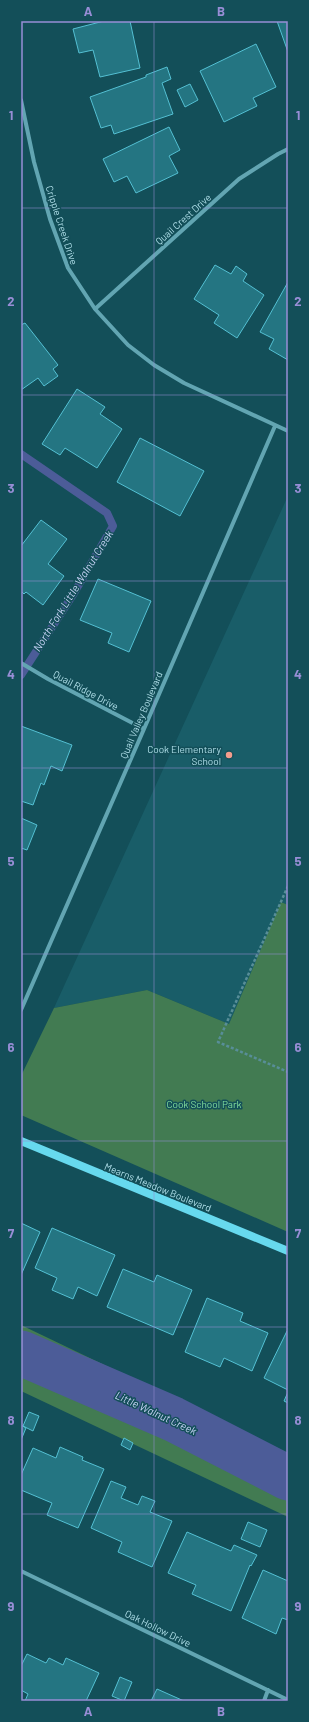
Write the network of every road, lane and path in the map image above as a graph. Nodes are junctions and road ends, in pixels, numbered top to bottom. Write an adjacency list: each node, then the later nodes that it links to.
1 (21, 100): 3 (street, Cripple Creek Drive)
2 (288, 149): 3 (street, Quail Crest Drive)
3 (95, 309): 4 (street, Cripple Creek Drive)
4 (275, 426): 5 (street, Cripple Creek Drive); 7 (street, Quail Valley Boulevard)
5 (288, 431)
6 (21, 663): 7 (street, Quail Ridge Drive)
7 (144, 729): 9 (street, Quail Valley Boulevard)
8 (288, 886): 10 (path)
9 (21, 1010)
10 (288, 1072)
11 (21, 1141): 12 (street, Mearns Meadow Boulevard)
12 (288, 1251)
13 (21, 1571): 14 (street, Oak Hollow Drive)
14 (268, 1690): 15 (street, Oak Hollow Drive); 16 (street)
15 (288, 1700)
16 (264, 1701)

